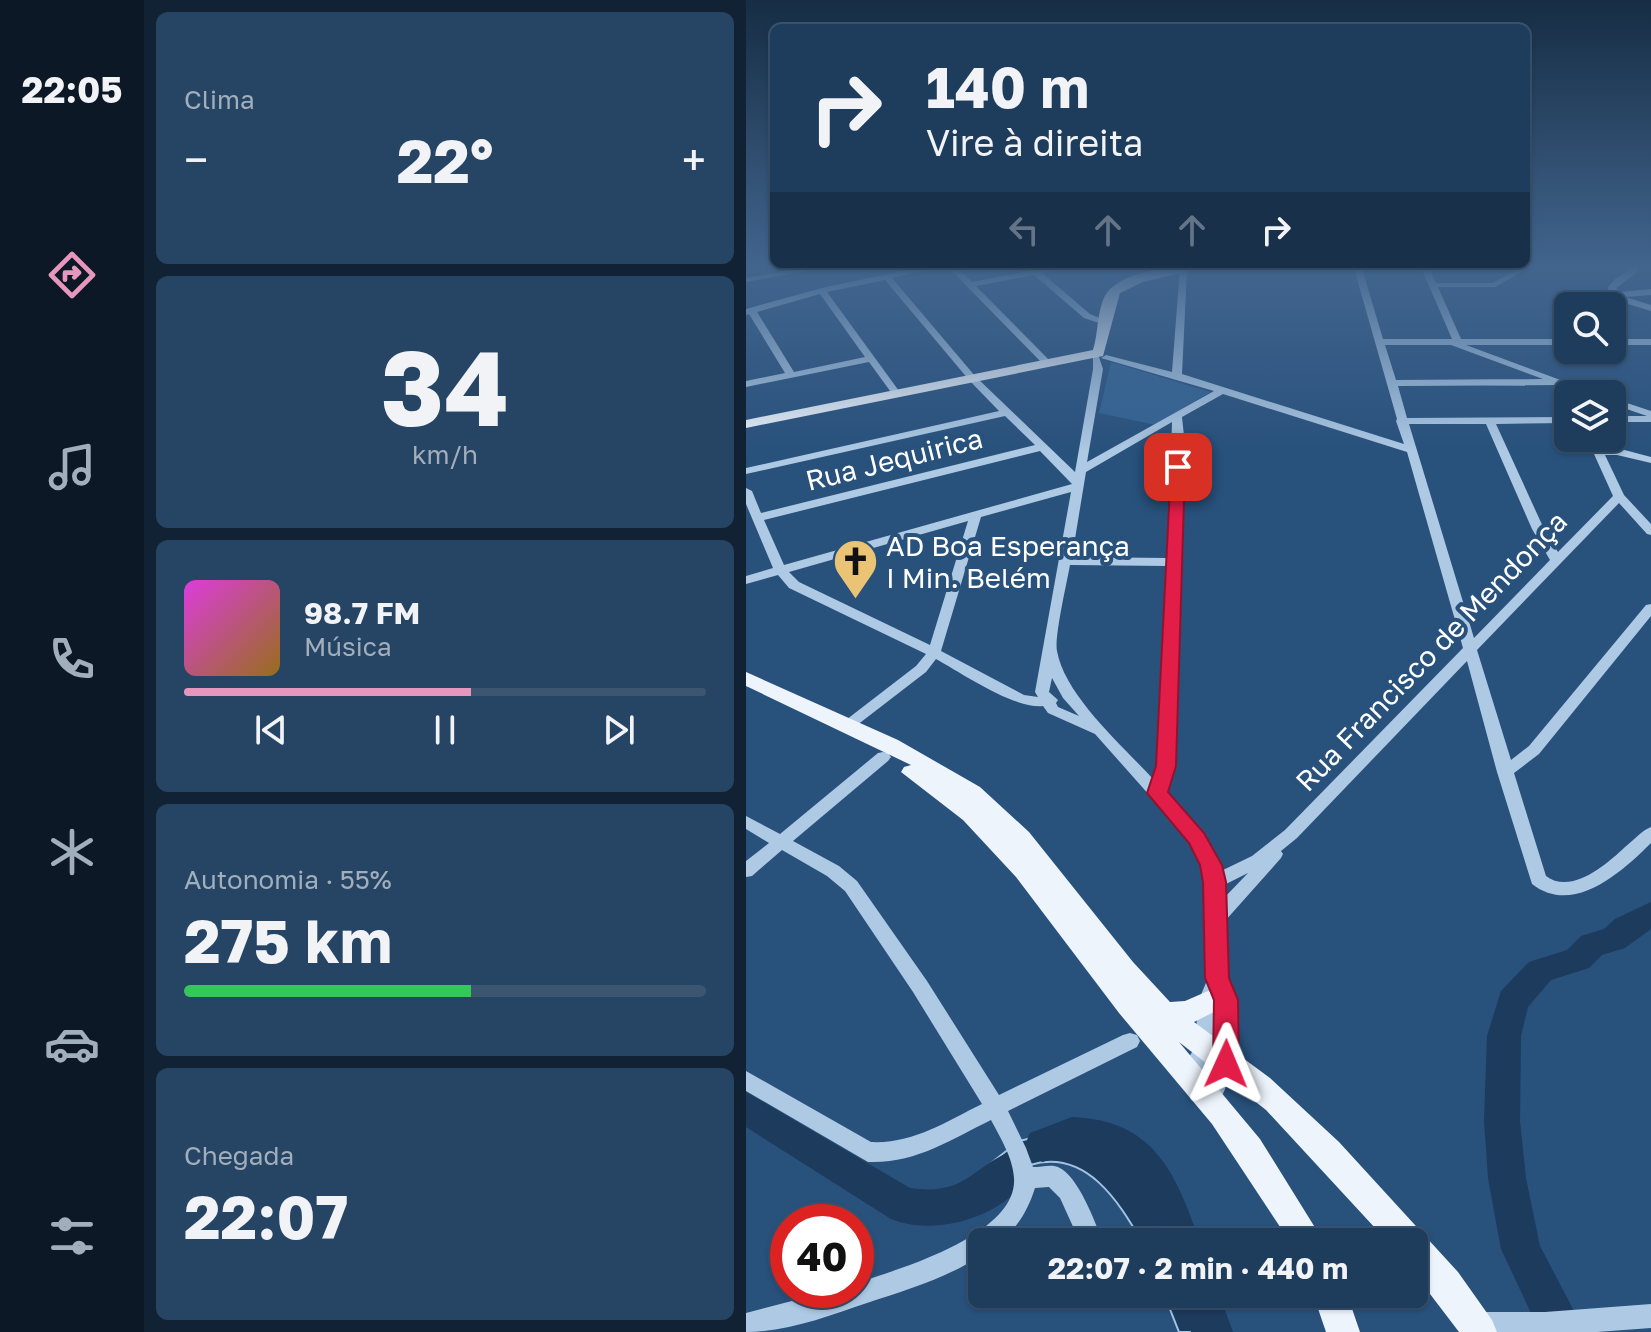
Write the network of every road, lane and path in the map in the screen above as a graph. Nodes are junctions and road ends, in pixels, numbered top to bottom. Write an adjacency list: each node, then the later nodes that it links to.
1 (759, 327): 17 (street)
2 (848, 327): 15 (street)
3 (929, 327): 19 (street)
4 (1012, 327): 16 (street)
5 (1104, 327): 14 (main road)
6 (1180, 327): 18 (street)
7 (1374, 327): 9 (street)
8 (1450, 327): 10 (street)
9 (1378, 342): 10 (street); 22 (street)
10 (1455, 342): 11 (street); 20 (street)
11 (1554, 342)
12 (1626, 342): 13 (street)
13 (1651, 342)
14 (1100, 357): 16 (main road); 18 (street); 40 (street)
15 (870, 359): 17 (street); 25 (street)
16 (1047, 363): 19 (main road)
17 (791, 375): 23 (street)
18 (1177, 376): 24 (street)
19 (972, 378): 25 (main road); 27 (street)
20 (1554, 380)
21 (1554, 382): 22 (street)
22 (1390, 383): 32 (street)
23 (746, 384)
24 (1222, 390): 28 (street); 36 (street)
25 (896, 393): 34 (main road)
26 (1626, 406): 29 (street)
27 (1007, 412): 35 (street); 39 (street)
28 (1177, 416): 40 (street); 48 (street)
29 (1651, 416): 30 (street)
30 (1626, 418)
31 (1554, 420): 33 (street)
32 (1401, 421): 33 (street); 36 (street)
33 (1490, 421): 46 (street)
34 (746, 424)
35 (1041, 447): 37 (street); 44 (street, Rua Jequirica)
36 (1409, 449): 52 (street)
37 (1052, 458): 40 (street); 40 (street)
38 (1651, 460): 42 (street)
39 (746, 471)
40 (1080, 476): 43 (street); 47 (street)
41 (746, 491): 44 (street)
42 (1619, 496): 45 (street); 46 (street, Rua Francisco de Mendonça)
43 (976, 515): 49 (street); 53 (street)
44 (757, 518): 49 (street)
45 (1651, 531)
46 (1556, 560): 52 (street, Rua Francisco de Mendonça)
47 (1067, 561): 48 (street); 54 (street)
48 (1175, 562): 63 (street)
49 (780, 570): 50 (street); 53 (street)
50 (746, 580)
51 (1651, 608): 62 (street)
52 (1469, 649): 62 (street); 67 (street, Rua Francisco de Mendonça)
53 (934, 653): 58 (street); 59 (street)
54 (1051, 653): 57 (street); 58 (street)
55 (746, 678): 59 (main road)
56 (746, 692): 61 (main road)
57 (1068, 695): 58 (street); 60 (street)
58 (1046, 701): 60 (street)
59 (847, 726): 72 (main road)
60 (1099, 730): 63 (street)
61 (883, 757): 66 (street); 75 (main road)
62 (1505, 772): 65 (street)
63 (1157, 793): 69 (street)
64 (746, 822): 66 (street)
65 (1651, 833)
66 (783, 841): 68 (street); 78 (street)
67 (1281, 843): 69 (street, Rua Francisco de Mendonça); 70 (street, Rua Francisco de Mendonça)
68 (746, 871)
69 (1215, 882): 70 (street)
70 (1216, 919): 71 (street)
71 (1213, 990): 72 (main road); 74 (street)
72 (1164, 1014): 74 (main road)
73 (1130, 1041): 78 (street)
74 (1215, 1056): 75 (street); 77 (street); 83 (main road)
75 (1189, 1074): 77 (main road)
76 (746, 1080): 78 (street)
77 (1211, 1098): 82 (main road)
78 (994, 1108): 79 (street)
79 (1023, 1171): 80 (street); 81 (street)
80 (1000, 1228)
81 (1085, 1228)
82 (1300, 1228)
83 (1397, 1228)
84 (968, 1250): 88 (street)
85 (1428, 1266): 89 (main road)
86 (1335, 1308): 90 (main road)
87 (1651, 1316): 89 (street)
88 (746, 1325)
89 (1478, 1328)
90 (1343, 1332)

